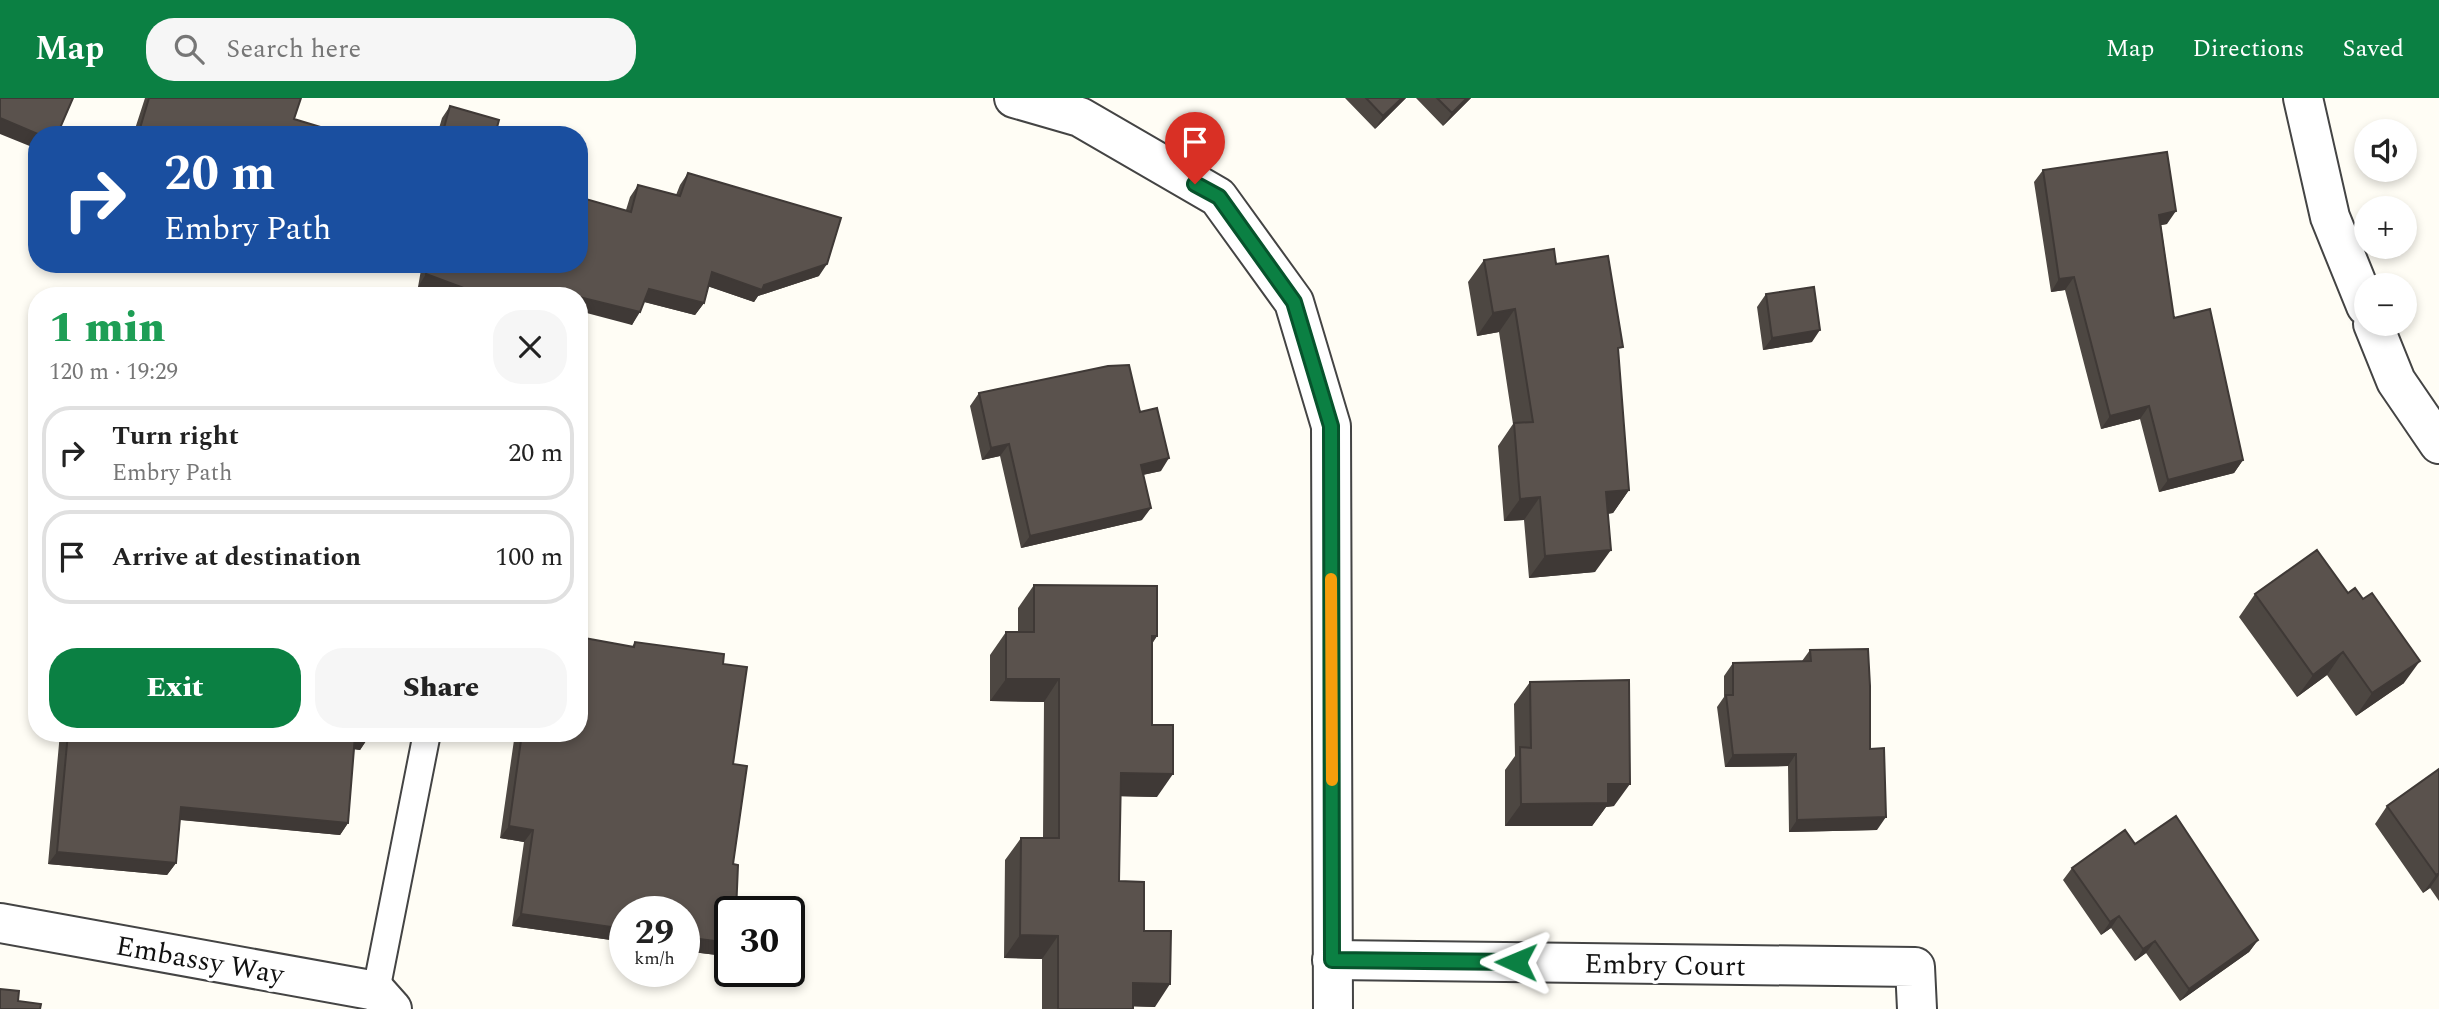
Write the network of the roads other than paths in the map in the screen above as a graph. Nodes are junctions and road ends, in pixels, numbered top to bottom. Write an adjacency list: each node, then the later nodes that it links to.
1 (1014, 98): 8 (street)
2 (2303, 98): 3 (street)
3 (2354, 276)
4 (2378, 336): 5 (street)
5 (2439, 444)
6 (426, 742): 9 (lane)
7 (0, 923): 9 (street, Embassy Way)
8 (1332, 960): 10 (street); 11 (street, Embry Court)
9 (384, 1000)
10 (1333, 1009)
11 (1917, 1009)

